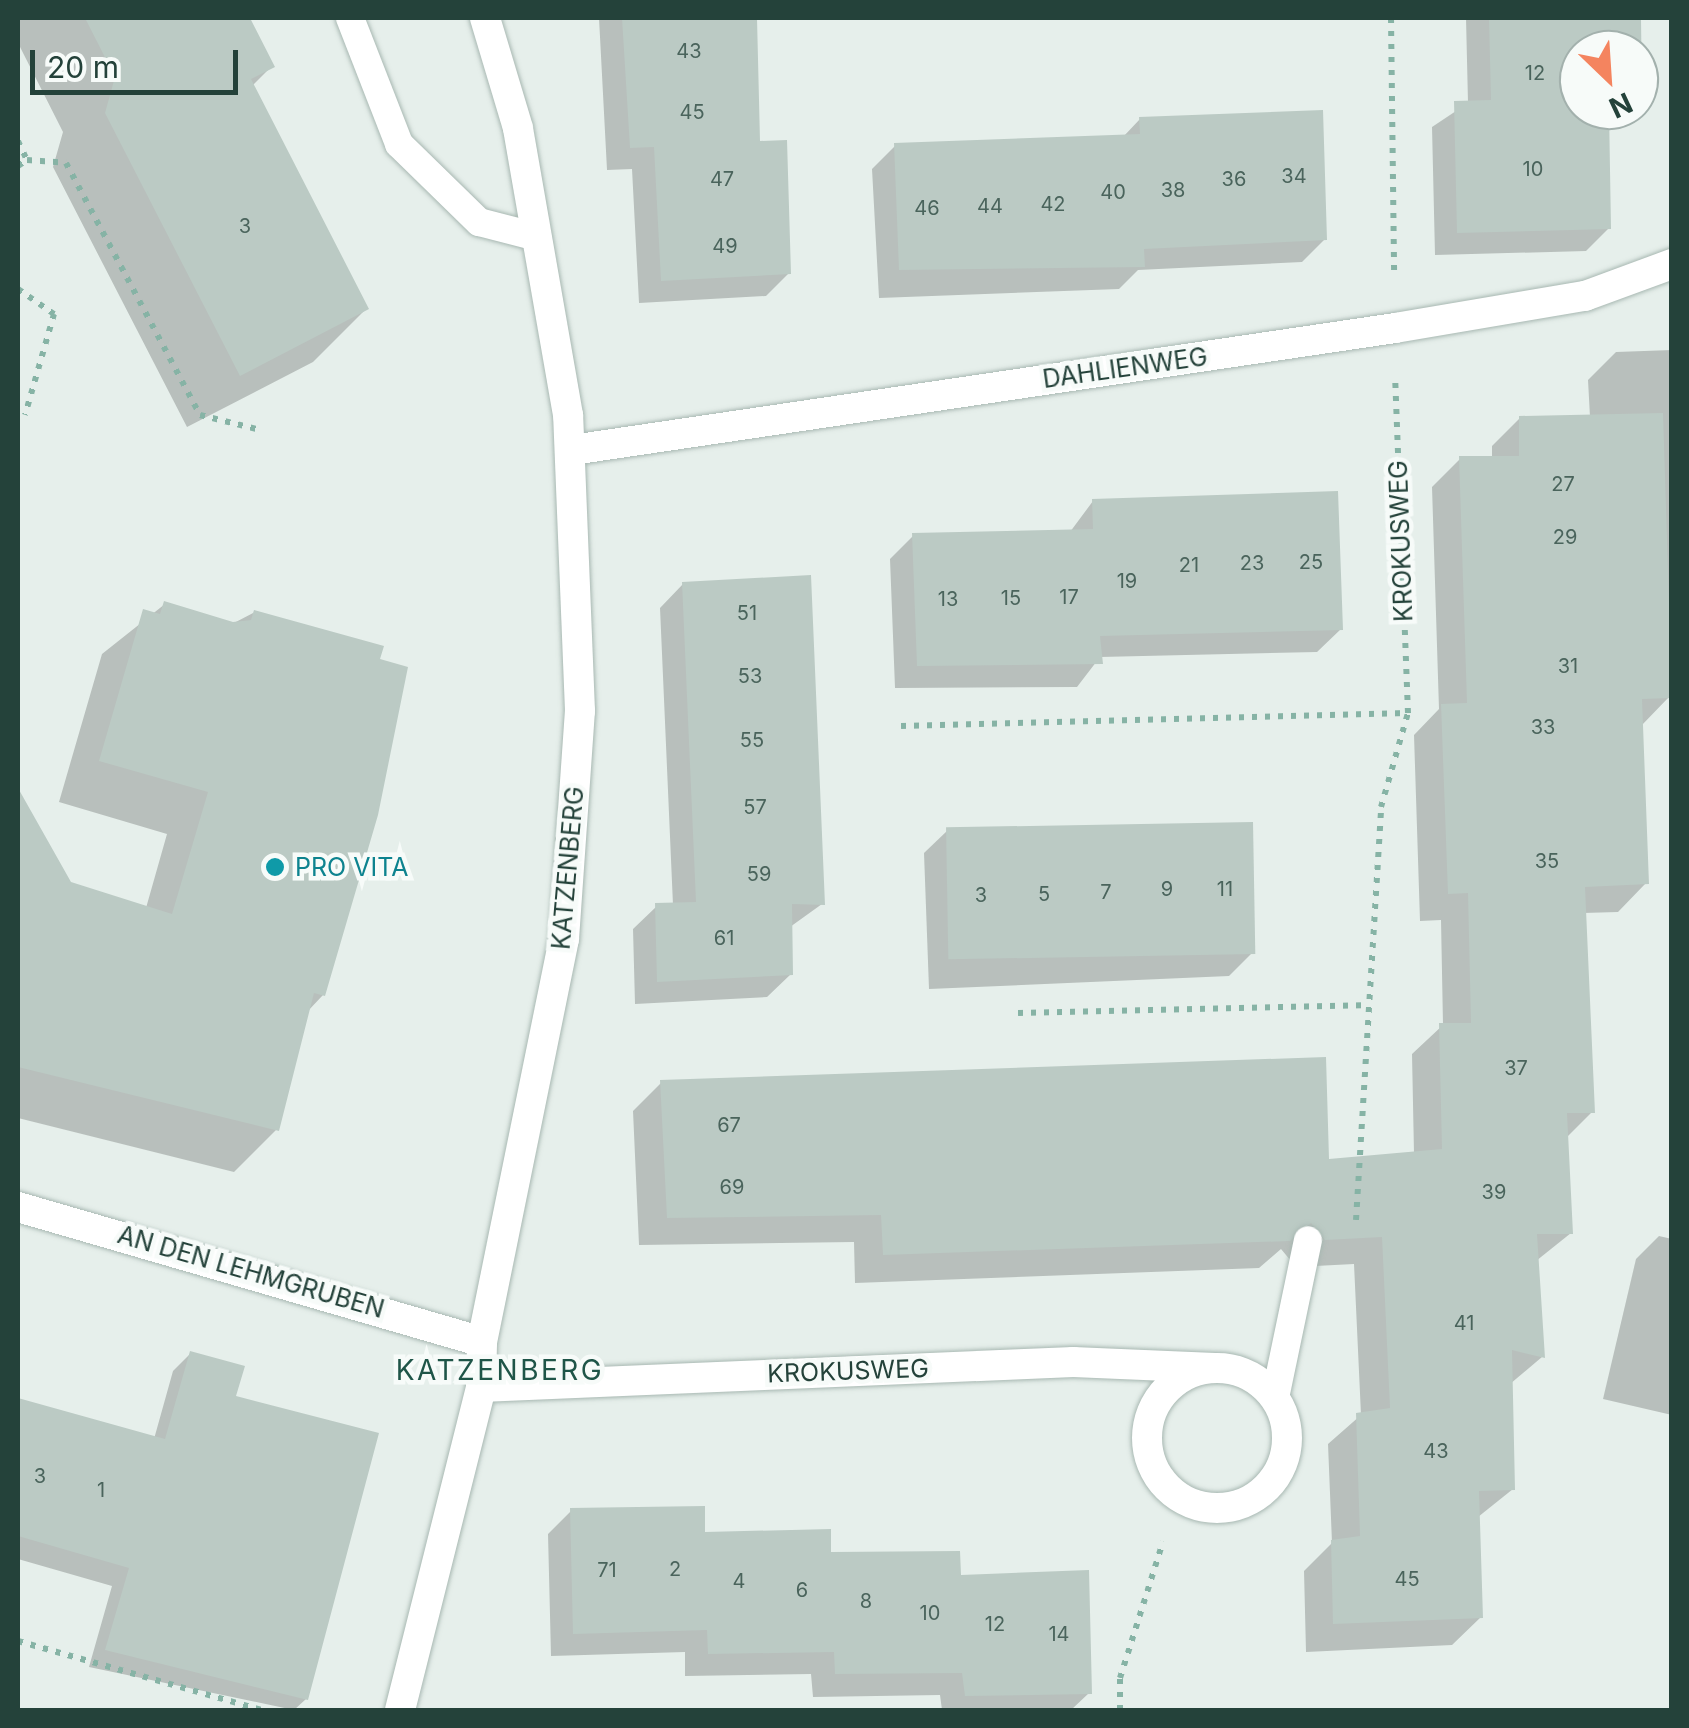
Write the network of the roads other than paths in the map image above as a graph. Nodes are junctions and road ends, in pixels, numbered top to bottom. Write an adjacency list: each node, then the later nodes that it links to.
1 (350, 18): 3 (lane)
2 (485, 18): 3 (street, KATZENBERG)
3 (537, 237): 5 (street, KATZENBERG)
4 (1672, 264): 5 (street, DAHLIENWEG)
5 (572, 450): 8 (street, KATZENBERG)
6 (18, 1207): 8 (street, AN DEN LEHMGRUBEN)
7 (1308, 1240): 11 (lane)
8 (482, 1342): 10 (street, KATZENBERG)
9 (1215, 1368): 10 (street, KROKUSWEG); 11 (street, KROKUSWEG); 11 (street)
10 (481, 1387): 12 (street, KATZENBERG)
11 (1275, 1398)
12 (400, 1710)

